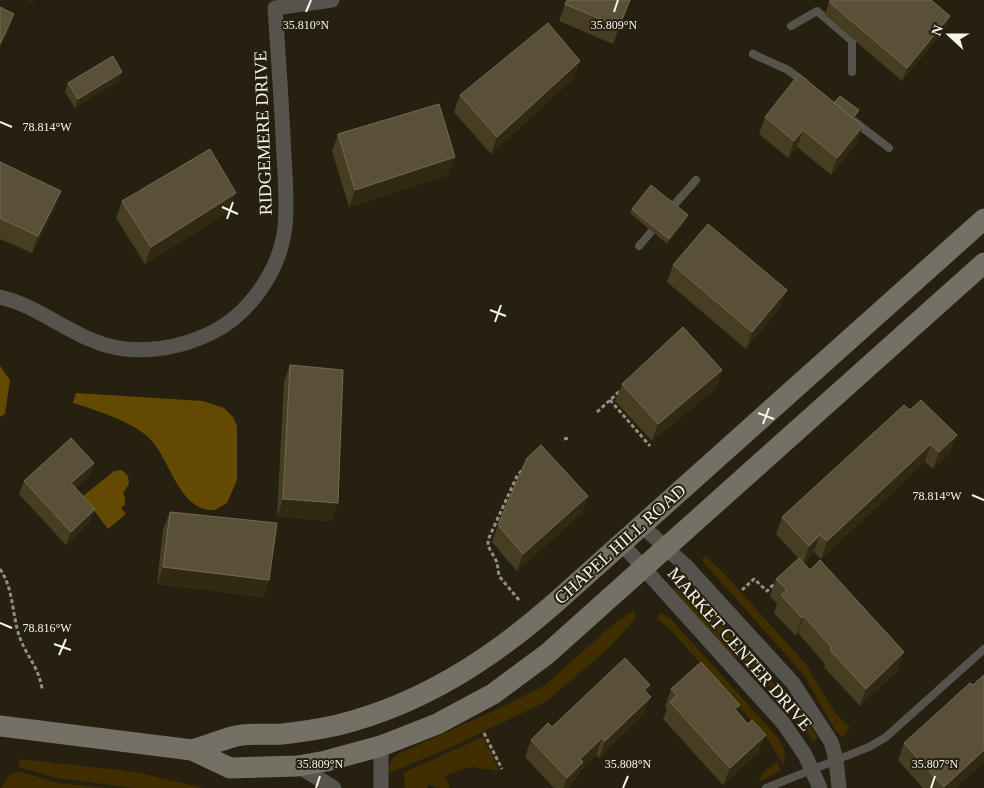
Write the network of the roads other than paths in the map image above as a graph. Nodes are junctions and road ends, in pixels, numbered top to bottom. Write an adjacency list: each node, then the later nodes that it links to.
1 (332, 0): 12 (street, RIDGEMERE DRIVE)
2 (791, 26): 4 (lane)
3 (753, 54): 5 (lane)
4 (852, 72)
5 (811, 88)
6 (850, 118): 7 (lane)
7 (889, 148)
8 (696, 180): 10 (lane)
9 (984, 219): 13 (main road, CHAPEL HILL ROAD)
10 (639, 246)
11 (984, 263): 15 (main road, CHAPEL HILL ROAD)
12 (0, 297)
13 (641, 525): 14 (main road, CHAPEL HILL ROAD); 15 (street, MARKET CENTER DRIVE)
14 (621, 544): 16 (street, MARKET CENTER DRIVE); 20 (main road, CHAPEL HILL ROAD)
15 (668, 547): 16 (main road, CHAPEL HILL ROAD); 21 (street, MARKET CENTER DRIVE)
16 (644, 568): 19 (main road, CHAPEL HILL ROAD); 23 (street, MARKET CENTER DRIVE)
17 (984, 649): 21 (lane)
18 (0, 726): 20 (main road, CHAPEL HILL ROAD)
19 (381, 746): 22 (main road, CHAPEL HILL ROAD); 25 (street)
20 (192, 750): 22 (main road, CHAPEL HILL ROAD)
21 (836, 759): 23 (lane); 28 (street, MARKET CENTER DRIVE)
22 (298, 766): 24 (street)
23 (812, 768): 26 (lane); 27 (street, MARKET CENTER DRIVE)
24 (334, 788)
25 (381, 788)
26 (766, 788)
27 (820, 788)
28 (839, 788)

